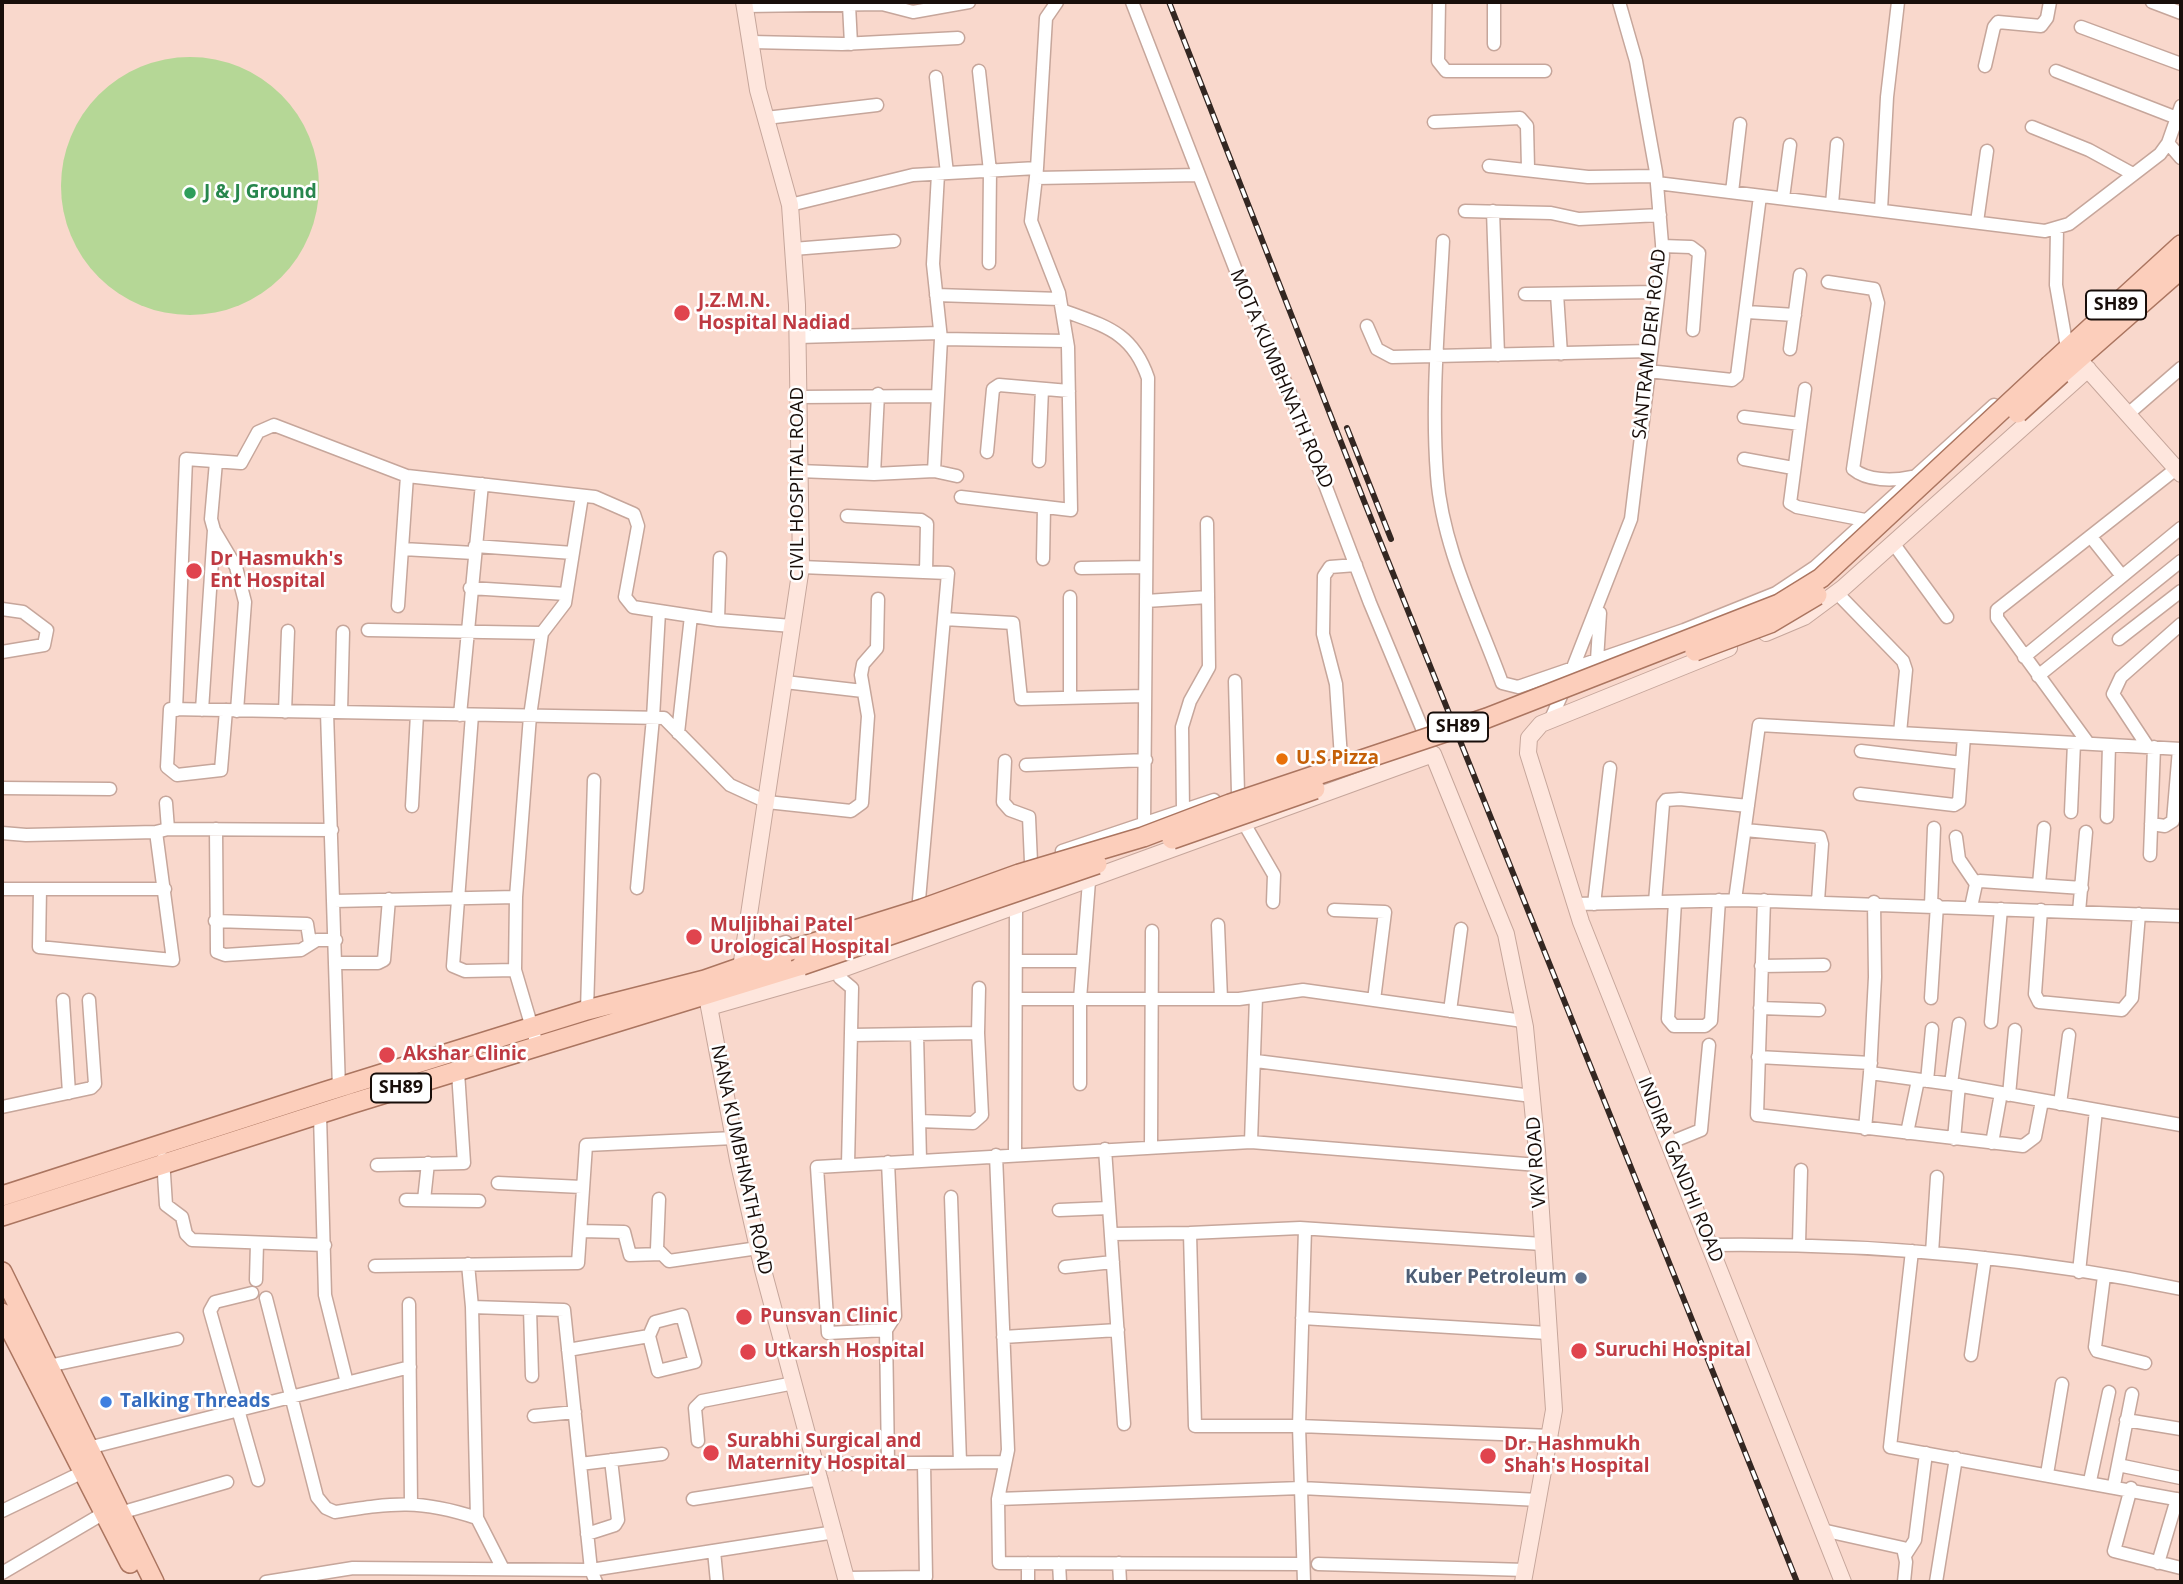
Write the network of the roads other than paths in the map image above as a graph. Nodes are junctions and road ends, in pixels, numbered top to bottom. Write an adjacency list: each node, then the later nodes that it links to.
1 (969, 2): 11 (street)
2 (1057, 2): 38 (street)
3 (1132, 2): 41 (street, MOTA KUMBHNATH ROAD)
4 (1439, 2): 20 (street)
5 (1494, 2): 17 (street)
6 (1619, 2): 42 (street, SANTRAM DERI ROAD)
7 (1898, 2): 50 (street)
8 (2050, 2): 19 (street)
9 (2152, 2): 12 (street)
10 (744, 4): 11 (street); 15 (street, CIVIL HOSPITAL ROAD)
11 (849, 5): 16 (street)
12 (2181, 13)
13 (2081, 27): 18 (street)
14 (958, 38): 16 (street)
15 (751, 42): 16 (street); 26 (street, CIVIL HOSPITAL ROAD)
16 (851, 44)
17 (1494, 44)
18 (2181, 64)
19 (1985, 66)
20 (1545, 71)
21 (2056, 71): 25 (street)
22 (978, 72): 37 (street)
23 (936, 77): 39 (street)
24 (877, 105): 26 (street)
25 (2179, 112): 30 (street)
26 (766, 118): 47 (street, CIVIL HOSPITAL ROAD)
27 (1434, 122): 36 (street)
28 (1740, 124): 43 (street)
29 (2032, 127): 40 (street)
30 (2168, 143): 34 (street); 40 (street)
31 (1837, 144): 46 (street)
32 (1790, 145): 45 (street)
33 (1987, 151): 52 (street)
34 (2181, 158)
35 (1489, 166): 36 (street)
36 (1528, 169): 42 (street)
37 (990, 171): 38 (street); 39 (street); 59 (street)
38 (1037, 173): 41 (street); 67 (street)
39 (942, 174): 47 (street); 66 (street)
40 (2133, 174): 53 (street)
41 (1199, 175): 121 (street, MOTA KUMBHNATH ROAD)
42 (1656, 179): 43 (street); 51 (street, SANTRAM DERI ROAD)
43 (1732, 192): 44 (street)
44 (1760, 196): 45 (street); 68 (street)
45 (1783, 198): 46 (street)
46 (1832, 204): 50 (street)
47 (790, 205): 58 (street, CIVIL HOSPITAL ROAD)
48 (1465, 211): 49 (street)
49 (1493, 211): 51 (street); 78 (street)
50 (1881, 211): 52 (street)
51 (1660, 215): 57 (street, SANTRAM DERI ROAD)
52 (1977, 222): 53 (street)
53 (2057, 229): 79 (street)
54 (894, 241): 58 (street)
55 (1443, 241): 80 (street)
56 (2181, 245): 79 (main road, SH89)
57 (1662, 246): 63 (street, SANTRAM DERI ROAD); 71 (street)
58 (793, 249): 73 (street, CIVIL HOSPITAL ROAD)
59 (989, 263)
60 (2181, 268): 79 (main road, SH89)
61 (1800, 275): 69 (street)
62 (1828, 282): 103 (street)
63 (1658, 292): 65 (street); 76 (street, SANTRAM DERI ROAD)
64 (1525, 294): 65 (street)
65 (1556, 294): 77 (street)
66 (936, 295): 67 (street); 72 (street)
67 (1061, 304): 74 (street); 123 (street)
68 (1747, 312): 69 (street); 82 (street)
69 (1795, 316): 75 (street)
70 (1367, 326): 80 (street)
71 (1693, 330)
72 (940, 336): 73 (street); 74 (street); 87 (street)
73 (798, 337): 88 (street, CIVIL HOSPITAL ROAD)
74 (1067, 341): 85 (street)
75 (1790, 349)
76 (1651, 351): 77 (street); 82 (street, SANTRAM DERI ROAD)
77 (1561, 354): 78 (street)
78 (1498, 355): 80 (street)
79 (2075, 355): 89 (street); 103 (street); 114 (street); 252 (main road, SH89, bridge)
80 (1437, 357): 154 (street)
81 (2181, 368): 89 (street)
82 (1648, 371): 135 (street, SANTRAM DERI ROAD)
83 (1042, 389): 85 (street); 92 (street); 94 (street)
84 (1805, 389): 91 (street)
85 (1069, 391): 107 (street)
86 (878, 394): 87 (street); 88 (street); 100 (street)
87 (938, 396): 99 (street)
88 (798, 397): 98 (street, CIVIL HOSPITAL ROAD)
89 (2128, 414): 97 (street)
90 (1744, 417): 91 (street)
91 (1800, 424): 96 (street)
92 (987, 452)
93 (1744, 459): 96 (street)
94 (1039, 461)
95 (216, 463): 101 (street); 112 (street); 161 (street)
96 (1793, 468): 109 (street)
97 (2180, 469): 113 (street)
98 (799, 471): 100 (street); 122 (street, CIVIL HOSPITAL ROAD)
99 (934, 471): 100 (street); 102 (street)
100 (874, 474)
101 (407, 476): 104 (street); 115 (street)
102 (957, 476)
103 (1911, 477): 109 (street)
104 (482, 484): 105 (street); 116 (street)
105 (582, 496): 117 (street); 138 (street)
106 (961, 497): 107 (street)
107 (1044, 507): 119 (street)
108 (846, 516): 125 (street)
109 (1865, 520): 153 (street)
110 (1207, 523): 132 (street)
111 (2181, 528): 126 (street)
112 (214, 530): 162 (street); 163 (street)
113 (2091, 537): 126 (street); 152 (street)
114 (1892, 543): 129 (street); 140 (street)
115 (403, 549): 116 (street); 136 (street)
116 (475, 549): 117 (street); 127 (street)
117 (573, 553): 130 (street)
118 (720, 558): 142 (street)
119 (1043, 559)
120 (2181, 561): 155 (street)
121 (1356, 565): 171 (street, MOTA KUMBHNATH ROAD); 182 (street)
122 (801, 567): 125 (street); 144 (street, CIVIL HOSPITAL ROAD)
123 (1146, 567): 124 (street); 134 (street)
124 (1081, 568)
125 (926, 572): 141 (street)
126 (2122, 576): 152 (street)
127 (470, 588): 130 (street); 149 (street)
128 (2181, 591): 150 (street)
129 (1837, 593): 170 (street); 173 (street)
130 (566, 594): 148 (street)
131 (1070, 597): 160 (street)
132 (1208, 597): 134 (street); 197 (street)
133 (878, 599): 158 (street)
134 (1146, 601): 159 (street)
135 (1601, 602): 153 (street, SANTRAM DERI ROAD); 154 (street, SANTRAM DERI ROAD)
136 (398, 606)
137 (2, 609): 151 (street)
138 (659, 612): 139 (street); 169 (street)
139 (691, 616): 142 (street); 172 (street)
140 (1947, 617)
141 (944, 619): 160 (street); 225 (street)
142 (719, 620): 144 (street)
143 (2181, 624): 178 (street)
144 (792, 626): 157 (street, CIVIL HOSPITAL ROAD)
145 (288, 631): 164 (street)
146 (368, 631): 149 (street)
147 (343, 632): 165 (street)
148 (542, 633): 149 (street); 168 (street)
149 (465, 634): 167 (street)
150 (2119, 639)
151 (2, 652)
152 (2024, 657): 155 (street)
153 (1597, 660): 154 (street)
154 (1573, 667): 170 (street, SANTRAM DERI ROAD)
155 (2038, 676): 176 (street)
156 (1235, 681): 191 (street)
157 (785, 682): 158 (street); 193 (street, CIVIL HOSPITAL ROAD)
158 (863, 691): 193 (street)
159 (1145, 696): 160 (street); 183 (street)
160 (1070, 698)
161 (176, 710): 162 (street); 163 (street)
162 (202, 710): 163 (street)
163 (232, 711): 164 (street)
164 (285, 712): 165 (street)
165 (334, 712): 166 (street); 207 (street)
166 (417, 714): 167 (street); 195 (street)
167 (466, 715): 168 (street); 223 (street)
168 (530, 716): 169 (street); 222 (street)
169 (653, 718): 172 (street); 218 (street)
170 (1550, 721): 236 (street, INDIRA GANDHI ROAD)
171 (1424, 730): 181 (street, MOTA KUMBHNATH ROAD); 182 (street)
172 (678, 733): 193 (street)
173 (1900, 733): 174 (street); 196 (street)
174 (1964, 737): 175 (street); 185 (street)
175 (2074, 743): 176 (street); 198 (street)
176 (2088, 743): 177 (street)
177 (2109, 745): 178 (street); 199 (street)
178 (2151, 747): 179 (street); 200 (street)
179 (2180, 749): 200 (street)
180 (1861, 751): 185 (street)
181 (1433, 754): 202 (street); 276 (street, VKV ROAD)
182 (1341, 758): 191 (street)
183 (1146, 760): 186 (street); 201 (street)
184 (1005, 761): 213 (street)
185 (1962, 763): 192 (street)
186 (1026, 765)
187 (1609, 768): 235 (street)
188 (594, 780): 273 (street)
189 (2, 788): 190 (street)
190 (110, 789)
191 (1238, 793): 197 (street)
192 (1860, 794)
193 (767, 802): 255 (street, CIVIL HOSPITAL ROAD)
194 (166, 803): 206 (street)
195 (412, 806)
196 (1748, 806): 208 (street); 232 (street)
197 (1183, 811): 201 (street)
198 (2071, 812)
199 (2107, 817)
200 (2151, 824): 212 (street)
201 (1144, 825): 213 (street)
202 (1245, 825): 214 (street); 231 (street)
203 (1934, 828): 237 (street)
204 (2044, 828): 216 (street)
205 (216, 829): 206 (street); 207 (street); 246 (street)
206 (162, 830): 210 (street); 221 (street)
207 (332, 830): 229 (street)
208 (1745, 830): 227 (street); 230 (street)
209 (2086, 832): 217 (street)
210 (2, 833)
211 (1956, 836): 215 (street)
212 (2150, 855)
213 (1031, 862): 225 (street)
214 (1088, 881): 238 (street); 254 (street)
215 (1976, 884): 216 (street); 239 (street)
216 (2039, 884): 217 (street)
217 (2081, 887): 243 (street)
218 (637, 888)
219 (2, 889): 220 (street)
220 (40, 889): 221 (street); 221 (street)
221 (165, 889)
222 (516, 897): 223 (street); 260 (street)
223 (458, 898): 224 (street); 260 (street)
224 (389, 899): 229 (street); 256 (street)
225 (919, 900): 255 (street)
226 (1719, 900): 227 (street); 233 (street); 233 (street)
227 (1735, 900): 228 (street)
228 (1764, 900): 230 (street); 258 (street)
229 (334, 901): 250 (street)
230 (1818, 901): 234 (street)
231 (1273, 902)
232 (1655, 902): 233 (street); 235 (street)
233 (1675, 902)
234 (1874, 902): 237 (street); 289 (street)
235 (1594, 904): 236 (street)
236 (1575, 905): 311 (street, INDIRA GANDHI ROAD)
237 (1934, 905): 239 (street); 264 (street)
238 (1017, 907): 253 (street); 259 (street)
239 (1971, 907): 240 (street)
240 (2001, 909): 242 (street); 277 (street)
241 (1334, 910): 271 (street)
242 (2041, 911): 243 (street); 244 (street)
243 (2079, 912): 244 (street)
244 (2139, 914): 245 (street)
245 (2181, 916)
246 (215, 921): 251 (street); 251 (street)
247 (1218, 925): 268 (street)
248 (1461, 929): 274 (street)
249 (1152, 931): 267 (street)
250 (336, 940): 251 (street); 256 (street)
251 (310, 943)
252 (795, 958): 255 (main road, SH89); 262 (main road, SH89)
253 (1017, 961): 254 (street); 265 (street)
254 (1083, 961): 266 (street)
255 (742, 962): 262 (main road, SH89)
256 (337, 963): 294 (street)
257 (1824, 965): 258 (street)
258 (1761, 966): 272 (street)
259 (842, 969): 262 (street); 283 (street)
260 (515, 970): 285 (street)
261 (979, 988): 281 (street)
262 (707, 994): 273 (main road, SH89); 285 (main road, SH89); 307 (street, NANA KUMBHNATH ROAD)
263 (1256, 997): 268 (street); 271 (street); 288 (street)
264 (1931, 998)
265 (1018, 999): 266 (street); 315 (street)
266 (1080, 999): 267 (street); 292 (street)
267 (1152, 999): 268 (street); 313 (street)
268 (1221, 999)
269 (63, 1000): 295 (street)
270 (89, 1000): 295 (street)
271 (1374, 1000): 274 (street)
272 (1760, 1008): 275 (street); 287 (street)
273 (587, 1010): 285 (main road, SH89)
274 (1450, 1010): 276 (street)
275 (1819, 1010)
276 (1523, 1021): 297 (street, VKV ROAD)
277 (1991, 1022)
278 (1959, 1024): 293 (street)
279 (1932, 1029): 291 (street)
280 (2015, 1030): 296 (street)
281 (978, 1033): 282 (street); 303 (street)
282 (917, 1034): 283 (street); 303 (street)
283 (851, 1035): 322 (street)
284 (2069, 1035): 299 (street)
285 (536, 1038): 290 (main road, SH89); 294 (main road, SH89)
286 (1709, 1045): 311 (street)
287 (1758, 1057): 289 (street); 305 (street)
288 (1256, 1061): 297 (street); 310 (street)
289 (1870, 1068): 291 (street); 305 (street)
290 (458, 1072): 302 (main road, SH89); 319 (street)
291 (1923, 1080): 293 (street); 306 (street)
292 (1080, 1084)
293 (1955, 1085): 296 (street); 308 (street)
294 (340, 1089): 309 (main road, SH89)
295 (69, 1093): 300 (street)
296 (2005, 1094): 298 (street); 312 (street)
297 (1532, 1096): 323 (street, VKV ROAD)
298 (2042, 1101): 299 (street); 312 (street)
299 (2060, 1104): 301 (street)
300 (2, 1107)
301 (2096, 1110): 304 (street); 356 (street)
302 (320, 1115): 320 (main road, SH89); 344 (street)
303 (919, 1121): 317 (street)
304 (2181, 1125)
305 (1865, 1129): 306 (street)
306 (1907, 1133): 308 (street)
307 (734, 1138): 327 (street); 346 (street, NANA KUMBHNATH ROAD)
308 (1954, 1139): 312 (street)
309 (164, 1142): 320 (street); 328 (main road, SH89)
310 (1251, 1142): 313 (street); 323 (street)
311 (1669, 1143): 345 (street, INDIRA GANDHI ROAD)
312 (1992, 1143)
313 (1151, 1147): 314 (street)
314 (1105, 1149): 315 (street); 334 (street)
315 (1015, 1153): 316 (street)
316 (996, 1155): 317 (street); 369 (street)
317 (920, 1160): 318 (street)
318 (888, 1162): 322 (street); 365 (street)
319 (428, 1163): 321 (street); 332 (street)
320 (162, 1165): 336 (main road, SH89); 341 (street)
321 (377, 1165)
322 (848, 1165): 365 (street)
323 (1538, 1165): 342 (street, VKV ROAD)
324 (1801, 1170): 343 (street)
325 (1937, 1177): 348 (street)
326 (498, 1182): 327 (street)
327 (582, 1187): 338 (street)
328 (2, 1196)
329 (951, 1197): 398 (street)
330 (406, 1199): 332 (street)
331 (659, 1199): 349 (street)
332 (424, 1200): 333 (street)
333 (479, 1201)
334 (1109, 1208): 335 (street); 340 (street)
335 (1059, 1210)
336 (2, 1216)
337 (1305, 1228): 339 (street); 342 (street); 364 (street)
338 (581, 1231): 349 (street); 352 (street)
339 (1190, 1233): 340 (street); 388 (street)
340 (1111, 1234): 351 (street)
341 (257, 1243): 344 (street); 383 (street)
342 (1542, 1244): 367 (street, VKV ROAD)
343 (1799, 1244): 345 (street); 347 (street)
344 (325, 1245): 378 (street)
345 (1711, 1245): 421 (street, INDIRA GANDHI ROAD)
346 (758, 1248): 349 (street); 377 (street, NANA KUMBHNATH ROAD)
347 (1912, 1251): 348 (street); 393 (street)
348 (1932, 1253): 350 (street)
349 (662, 1254)
350 (1985, 1258): 356 (street); 372 (street)
351 (1113, 1262): 354 (street); 366 (street)
352 (468, 1264): 353 (street); 361 (street)
353 (375, 1266)
354 (1065, 1267)
355 (2, 1272): 374 (main road)
356 (2079, 1272): 357 (street)
357 (2104, 1276): 358 (street); 373 (street)
358 (2181, 1289)
359 (266, 1298): 382 (street)
360 (409, 1304): 375 (street)
361 (472, 1307): 362 (street); 420 (street)
362 (530, 1309): 371 (street); 376 (street)
363 (2, 1313): 404 (main road)
364 (1302, 1318): 367 (street); 388 (street)
365 (886, 1330): 400 (street)
366 (1118, 1330): 369 (street); 387 (street)
367 (1548, 1333): 390 (street, VKV ROAD)
368 (649, 1336): 368 (street); 371 (street)
369 (1003, 1337): 399 (street)
370 (177, 1339): 374 (street)
371 (568, 1350): 384 (street)
372 (1971, 1355)
373 (2145, 1363)
374 (48, 1366): 392 (main road)
375 (410, 1367): 378 (street); 417 (street)
376 (532, 1376)
377 (794, 1382): 391 (street); 403 (street, NANA KUMBHNATH ROAD)
378 (347, 1383): 382 (street)
379 (2062, 1384): 405 (street)
380 (2109, 1392): 408 (street)
381 (2132, 1394): 386 (street)
382 (290, 1398): 383 (street); 417 (street)
383 (240, 1410): 392 (street); 407 (street)
384 (575, 1412): 385 (street); 401 (street)
385 (534, 1416)
386 (2126, 1420): 389 (street); 402 (street)
387 (1125, 1424)
388 (1299, 1426): 390 (street); 411 (street)
389 (2181, 1429)
390 (1550, 1436): 416 (street, VKV ROAD)
391 (698, 1441)
392 (88, 1448): 419 (main road)
393 (1927, 1453): 395 (street); 425 (street)
394 (662, 1454): 396 (street)
395 (1956, 1458): 405 (street); 449 (street)
396 (611, 1460): 401 (street); 423 (street)
397 (924, 1462): 398 (street); 400 (street); 438 (street)
398 (960, 1462): 399 (street)
399 (1005, 1462): 414 (street)
400 (888, 1463): 403 (street)
401 (580, 1464): 423 (street)
402 (2118, 1465): 406 (street); 410 (street)
403 (819, 1471): 413 (street); 422 (street, NANA KUMBHNATH ROAD)
404 (83, 1472): 418 (street); 419 (main road)
405 (2047, 1474): 408 (street)
406 (2181, 1478)
407 (258, 1480)
408 (2090, 1481): 410 (street)
409 (227, 1482): 419 (street)
410 (2114, 1485): 412 (street)
411 (1301, 1488): 414 (street); 416 (street); 429 (street)
412 (2131, 1488): 415 (street); 430 (street)
413 (693, 1499)
414 (998, 1499): 426 (street)
415 (2179, 1499): 430 (street)
416 (1539, 1500): 437 (street, VKV ROAD)
417 (411, 1504): 420 (street)
418 (2, 1511)
419 (112, 1513): 434 (street); 439 (main road); 440 (main road)
420 (477, 1518): 432 (street)
421 (1822, 1530): 425 (street); 447 (street, INDIRA GANDHI ROAD)
422 (835, 1532): 424 (street); 438 (street, NANA KUMBHNATH ROAD)
423 (587, 1534): 436 (street)
424 (714, 1551): 436 (street); 442 (street)
425 (1906, 1554): 448 (street)
426 (1028, 1563): 427 (street); 443 (street)
427 (1059, 1563): 428 (street); 444 (street)
428 (1119, 1563): 429 (street); 445 (street)
429 (1303, 1563): 446 (street)
430 (2158, 1563): 433 (street)
431 (1318, 1564): 437 (street)
432 (503, 1569): 435 (street); 436 (street)
433 (2181, 1569)
434 (2, 1573)
435 (456, 1576): 441 (street)
436 (593, 1576)
437 (1524, 1576)
438 (847, 1580)
439 (140, 1582)
440 (153, 1582)
441 (266, 1582)
442 (717, 1582)
443 (1028, 1582)
444 (1060, 1582)
445 (1120, 1582)
446 (1304, 1582)
447 (1843, 1582)
448 (1904, 1582)
449 (1936, 1582)

